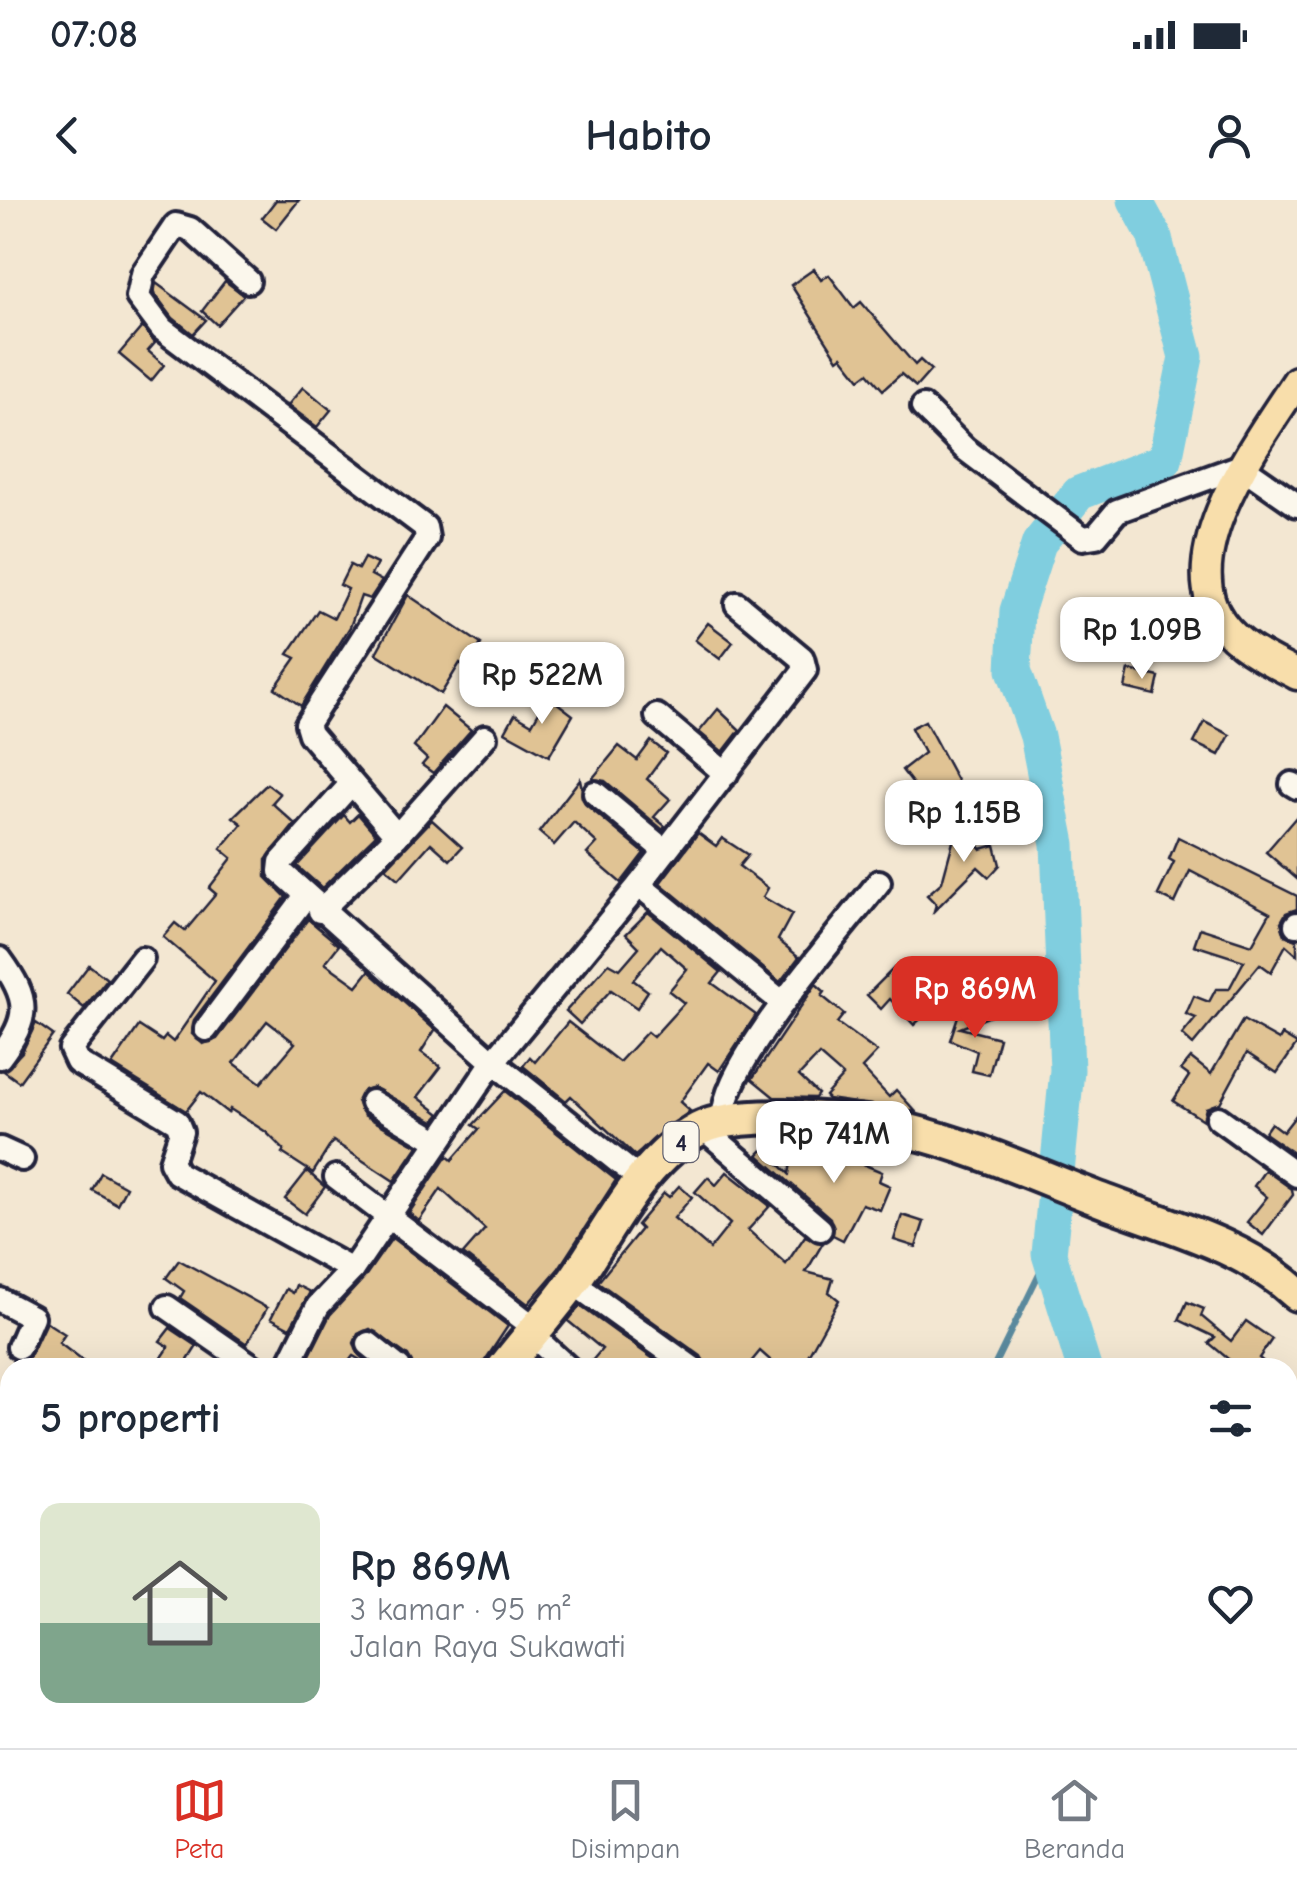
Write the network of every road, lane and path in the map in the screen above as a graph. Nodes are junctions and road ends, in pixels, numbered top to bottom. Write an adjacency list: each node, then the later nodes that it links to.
1 (248, 281): 11 (street)
2 (1297, 381): 4 (main road)
3 (924, 406): 4 (street)
4 (1241, 466): 5 (street); 7 (main road)
5 (1297, 506)
6 (737, 604): 10 (street)
7 (1297, 676)
8 (658, 716): 10 (street)
9 (485, 737): 13 (street)
10 (726, 774): 14 (street)
11 (351, 784): 13 (street); 17 (street)
12 (595, 792): 14 (street)
13 (396, 836): 17 (street)
14 (665, 850): 16 (street)
15 (879, 882): 20 (street)
16 (639, 885): 20 (street); 23 (street)
17 (313, 904): 21 (street); 23 (street)
18 (142, 958): 35 (street)
19 (0, 959): 22 (street)
20 (783, 1004): 26 (street)
21 (206, 1029)
22 (0, 1056)
23 (493, 1062): 27 (street); 32 (street)
24 (372, 1102): 27 (street)
25 (1218, 1118): 30 (street)
26 (714, 1124): 32 (highway, 4); 34 (street); 37 (highway, 4)
27 (438, 1141): 33 (street)
28 (0, 1149): 29 (street)
29 (22, 1159)
30 (1297, 1175)
31 (336, 1177): 33 (street)
32 (641, 1180): 36 (highway, 4)
33 (390, 1215): 35 (street); 40 (street)
34 (820, 1230)
35 (352, 1270): 44 (street)
36 (572, 1282): 40 (highway, 4); 48 (street)
37 (1297, 1294)
38 (0, 1300): 42 (street)
39 (167, 1306): 43 (street)
40 (533, 1331): 46 (highway, 4); 47 (street)
41 (369, 1344): 45 (street)
42 (19, 1346)
43 (241, 1358)
44 (292, 1358)
45 (386, 1358)
46 (512, 1358)
47 (559, 1358)
48 (678, 1358)

